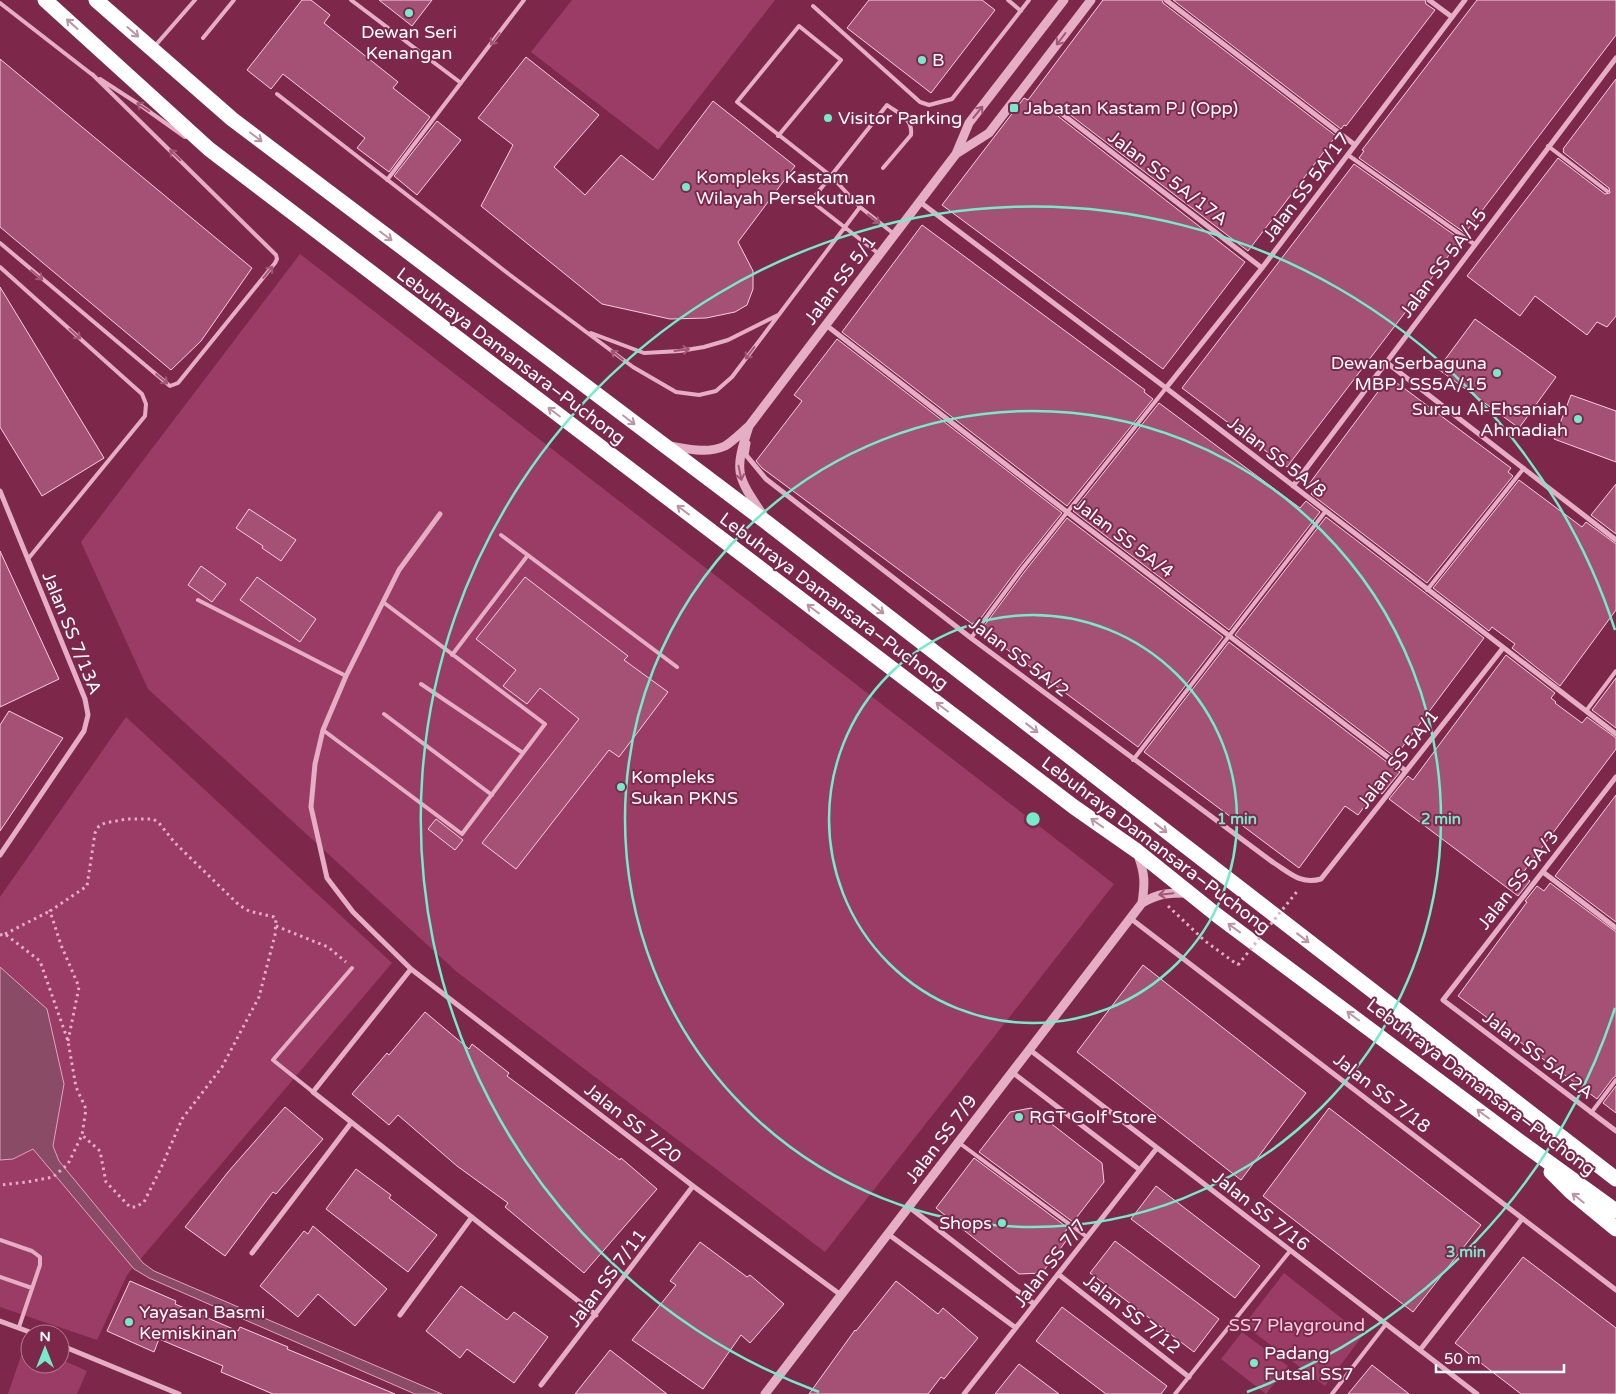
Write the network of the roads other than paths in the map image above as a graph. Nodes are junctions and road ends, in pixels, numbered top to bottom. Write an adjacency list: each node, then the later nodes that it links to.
1 (45, 0): 37 (highway, Lebuhraya Damansara–Puchong, one-way to 1)
2 (96, 0): 19 (highway, Lebuhraya Damansara–Puchong, one-way to 19)
3 (195, 0): 19 (lane)
4 (234, 0): 18 (lane)
5 (351, 0): 22 (lane)
6 (524, 0): 22 (lane, one-way to 22)
7 (1008, 0): 16 (lane)
8 (1030, 0): 16 (lane)
9 (1064, 0): 30 (street, Jalan SS 5/1, one-way to 9)
10 (1091, 0): 30 (street, Jalan SS 5/1, one-way to 30)
11 (1166, 0): 28 (street)
12 (1429, 0): 17 (street)
13 (1465, 0): 17 (street, Jalan SS 5A/17)
14 (0, 3): 21 (lane)
15 (813, 6): 16 (lane)
16 (1021, 11)
17 (1452, 17): 28 (street, Jalan SS 5A/17)
18 (203, 38)
19 (152, 49): 52 (highway, Lebuhraya Damansara–Puchong, one-way to 52)
20 (1616, 58): 29 (street, Jalan SS 5A/15)
21 (92, 74): 26 (lane, one-way to 21); 41 (lane, one-way to 21)
22 (461, 83): 34 (lane)
23 (277, 94): 34 (lane)
24 (1057, 110): 45 (street, Jalan SS 5A/17A)
25 (778, 136): 25 (lane); 33 (lane)
26 (187, 138)
27 (195, 144): 37 (lane)
28 (1356, 145): 31 (street, Jalan SS 5A/17)
29 (1548, 146): 35 (lane); 42 (street, Jalan SS 5A/15)
30 (956, 154): 36 (street, Jalan SS 5/1)
31 (1348, 155): 42 (lane); 45 (street, Jalan SS 5A/17)
32 (883, 168): 33 (lane)
33 (831, 176): 38 (lane); 39 (lane)
34 (387, 180): 48 (lane)
35 (1607, 191)
36 (920, 202): 40 (street, Jalan SS 5/1); 50 (street, Jalan SS 5A/8)
37 (283, 206): 84 (highway, Lebuhraya Damansara–Puchong, one-way to 37)
38 (860, 208): 39 (lane); 40 (lane, one-way to 40)
39 (845, 228): 43 (lane); 46 (lane)
40 (895, 235): 43 (street, Jalan SS 5/1)
41 (0, 243)
42 (1474, 244): 49 (street, Jalan SS 5A/15)
43 (880, 254): 47 (street, Jalan SS 5/1)
44 (0, 267): 63 (lane, one-way to 63)
45 (1262, 268): 50 (street, Jalan SS 5A/17)
46 (780, 314): 48 (lane, one-way to 46); 48 (lane, one-way to 48)
47 (826, 325): 51 (street, Jalan SS 5/1); 56 (street, Jalan SS 5A/4)
48 (585, 330)
49 (1386, 362): 53 (street); 54 (street, Jalan SS 5A/15)
50 (1166, 388): 54 (street, Jalan SS 5A/8); 56 (lane)
51 (749, 426): 52 (street, Jalan SS 5/1); 59 (street, Jalan SS 5/1, one-way to 59); 68 (street, Jalan SS 5A/2)
52 (662, 445): 59 (highway, Lebuhraya Damansara–Puchong)
53 (1524, 468): 61 (street); 64 (lane)
54 (1293, 486): 57 (street, Jalan SS 5A/8)
55 (0, 491): 63 (street, Jalan SS 7/13A)
56 (1067, 512): 67 (street, Jalan SS 5A/4); 68 (lane)
57 (1325, 512): 64 (street, Jalan SS 5A/8); 67 (lane)
58 (440, 514): 66 (street, Jalan SS 7/20)
59 (770, 525): 105 (highway, Lebuhraya Damansara–Puchong, one-way to 105)
60 (501, 535): 62 (lane)
61 (1616, 540)
62 (528, 555): 70 (lane); 71 (lane)
63 (28, 559): 85 (street, Jalan SS 7/13A)
64 (1428, 590): 69 (street, Jalan SS 5A/8)
65 (198, 600): 73 (lane)
66 (383, 602): 70 (lane); 73 (street, Jalan SS 7/20)
67 (1229, 635): 80 (lane); 81 (street, Jalan SS 5A/4)
68 (971, 638): 80 (street, Jalan SS 5A/2)
69 (1503, 648): 75 (street, Jalan SS 5A/8); 81 (street, Jalan SS 5A/1)
70 (452, 655): 79 (lane)
71 (678, 667)
72 (1616, 671): 75 (lane)
73 (346, 676): 77 (street, Jalan SS 7/20)
74 (421, 684): 79 (lane)
75 (1586, 711): 78 (street, Jalan SS 5A/8)
76 (384, 714): 83 (lane)
77 (323, 730): 83 (lane); 93 (street, Jalan SS 7/20)
78 (1616, 734)
79 (524, 753): 83 (lane)
80 (1134, 760): 87 (street, Jalan SS 5A/2)
81 (1406, 771): 87 (street, Jalan SS 5A/1)
82 (1616, 778): 86 (street, Jalan SS 5A/3)
83 (492, 794)
84 (1136, 851): 88 (highway, Lebuhraya Damansara–Puchong); 89 (street)
85 (0, 855)
86 (1543, 872): 91 (street); 94 (street, Jalan SS 5A/3)
87 (1311, 882)
88 (1192, 894): 89 (street, Jalan SS 7/9, one-way to 89); 103 (highway, Lebuhraya Damansara–Puchong, one-way to 88)
89 (1142, 903): 90 (street, Jalan SS 7/9)
90 (1130, 918): 95 (street, Jalan SS 7/9); 113 (street, Jalan SS 7/18)
91 (1616, 928)
92 (352, 968): 98 (lane)
93 (411, 968): 98 (street); 109 (street, Jalan SS 7/20)
94 (1442, 1000): 99 (street, Jalan SS 5A/2A)
95 (1030, 1050): 96 (street, Jalan SS 7/9); 104 (street, Jalan SS 7/16)
96 (1012, 1072): 102 (street, Jalan SS 7/9); 107 (street)
97 (1616, 1080): 99 (lane)
98 (312, 1092): 100 (street)
99 (1591, 1113): 101 (street, Jalan SS 5A/2A)
100 (351, 1123): 112 (street); 119 (street)
101 (1616, 1131)
102 (958, 1142): 110 (street, Jalan SS 7/9); 116 (lane)
103 (1522, 1143): 111 (highway, Lebuhraya Damansara–Puchong); 114 (highway, one-way to 103)
104 (1157, 1148): 107 (street, Jalan SS 7/7); 118 (street, Jalan SS 7/16)
105 (1576, 1148): 106 (highway); 108 (highway, Lebuhraya Damansara–Puchong)
106 (1616, 1168)
107 (1140, 1170): 116 (street, Jalan SS 7/7)
108 (1616, 1179)
109 (693, 1186): 124 (street, Jalan SS 7/20); 127 (street, Jalan SS 7/11)
110 (909, 1207): 115 (street, Jalan SS 7/9); 125 (street)
111 (1616, 1211)
112 (472, 1217): 126 (street); 127 (street)
113 (1522, 1219): 123 (street, Jalan SS 7/18); 133 (street)
114 (1616, 1229)
115 (888, 1234): 124 (street, Jalan SS 7/9); 131 (street)
116 (1087, 1237): 120 (street, Jalan SS 7/7)
117 (0, 1240): 122 (lane)
118 (1290, 1251): 129 (street, Jalan SS 7/16); 134 (lane)
119 (252, 1253)
120 (1058, 1274): 125 (street, Jalan SS 7/7); 134 (street, Jalan SS 7/12)
121 (0, 1277): 122 (lane)
122 (32, 1288): 130 (lane)
123 (1616, 1290)
124 (841, 1295): 137 (street, Jalan SS 7/9)
125 (1034, 1304): 131 (street, Jalan SS 7/7)
126 (400, 1315)
127 (596, 1315): 135 (street, Jalan SS 7/11)
128 (0, 1321): 130 (street)
129 (1386, 1324): 133 (street, Jalan SS 7/16); 140 (lane)
130 (19, 1327)
131 (1016, 1328): 138 (street, Jalan SS 7/7)
132 (70, 1348): 136 (street)
133 (1420, 1350): 141 (street, Jalan SS 7/16)
134 (1189, 1377): 139 (lane)
135 (541, 1386)
136 (179, 1394)
137 (765, 1394)
138 (964, 1394)
139 (1176, 1394)
140 (1332, 1394)
141 (1476, 1394)

